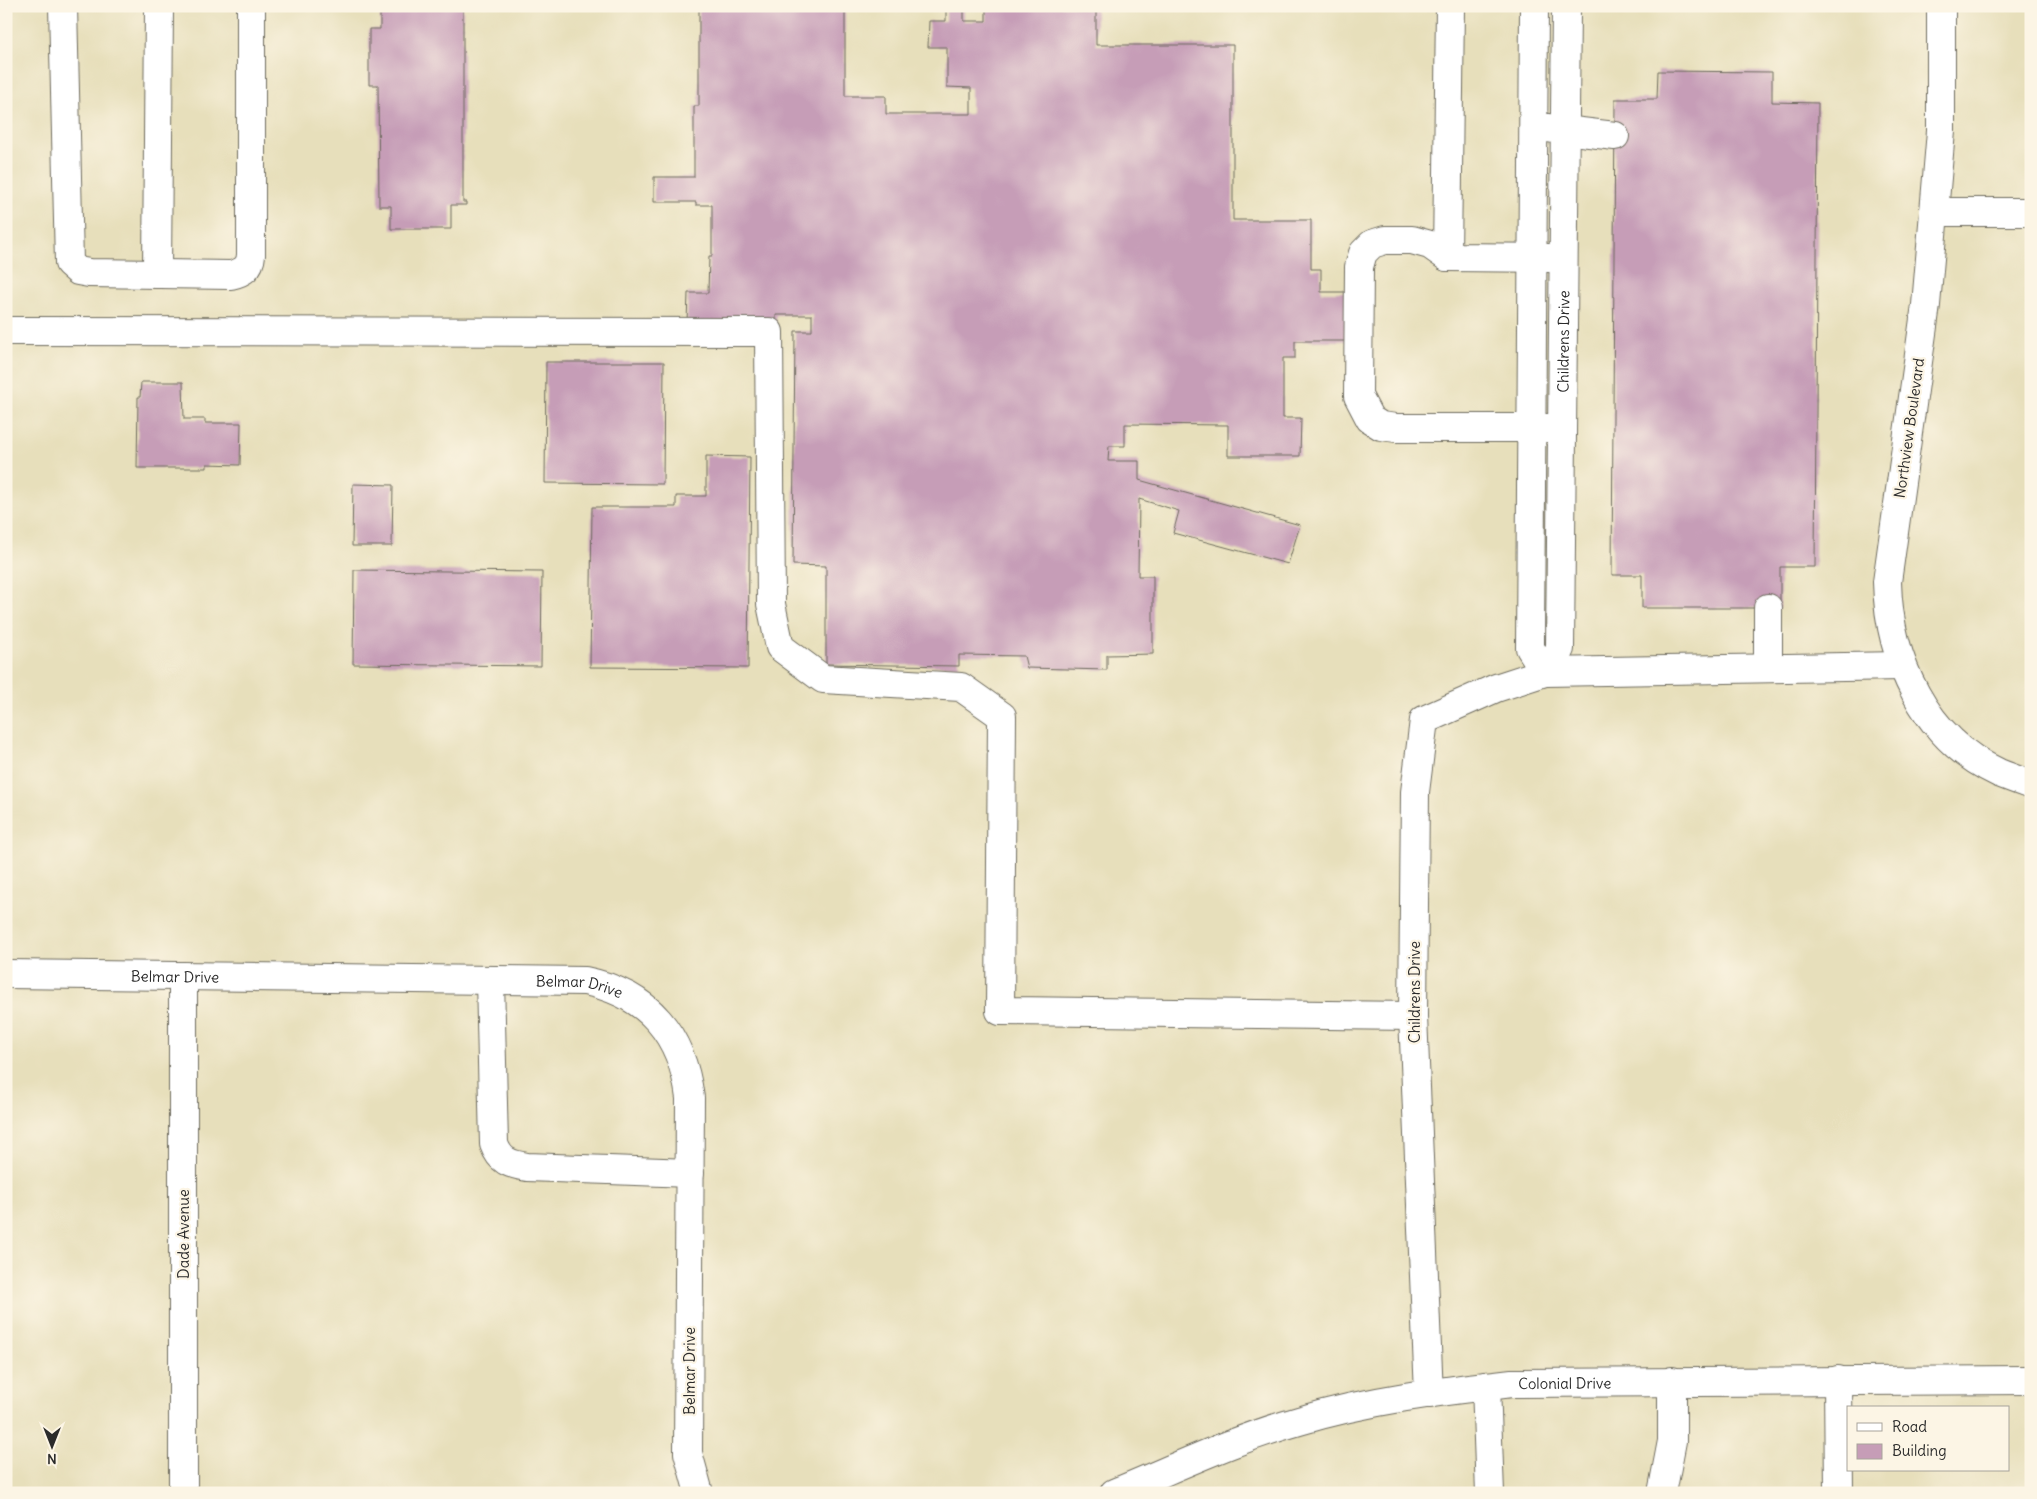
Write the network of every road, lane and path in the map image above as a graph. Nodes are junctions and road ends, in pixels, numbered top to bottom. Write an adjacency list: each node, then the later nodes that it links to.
1 (63, 6): 16 (street)
2 (159, 6): 16 (street)
3 (251, 6): 16 (street)
4 (1450, 6): 13 (street)
5 (1534, 6): 8 (street)
6 (1566, 6): 9 (street, Childrens Drive)
7 (1941, 6): 11 (street, Northview Boulevard)
8 (1533, 127): 9 (street); 15 (street)
9 (1565, 130): 10 (street); 14 (street, Childrens Drive)
10 (1615, 136)
11 (1934, 212): 12 (street); 21 (street, Northview Boulevard)
12 (2031, 212)
13 (1447, 257): 15 (street); 18 (street)
14 (1564, 257): 15 (street); 19 (street, Childrens Drive)
15 (1532, 258): 18 (street)
16 (157, 274)
17 (6, 331): 28 (street)
18 (1531, 428): 19 (street); 23 (street)
19 (1563, 428): 23 (street, Childrens Drive)
20 (1768, 608): 22 (street)
21 (1902, 666): 22 (street); 24 (street, Northview Boulevard)
22 (1768, 668): 23 (street)
23 (1544, 672): 28 (street, Childrens Drive)
24 (2031, 785)
25 (6, 974): 26 (street, Belmar Drive)
26 (183, 976): 27 (street, Belmar Drive); 35 (street, Dade Avenue)
27 (490, 980): 29 (street, Belmar Drive); 29 (street)
28 (1413, 1016): 34 (street, Childrens Drive)
29 (690, 1173): 36 (street, Belmar Drive)
30 (1838, 1380): 31 (street, Colonial Drive); 32 (street, Colonial Drive); 40 (street)
31 (2031, 1380)
32 (1672, 1382): 33 (street, Colonial Drive); 39 (street)
33 (1486, 1386): 34 (street, Colonial Drive); 38 (street)
34 (1429, 1394): 37 (street, Colonial Drive)
35 (183, 1493)
36 (699, 1493)
37 (1114, 1493)
38 (1490, 1493)
39 (1662, 1493)
40 (1839, 1493)

